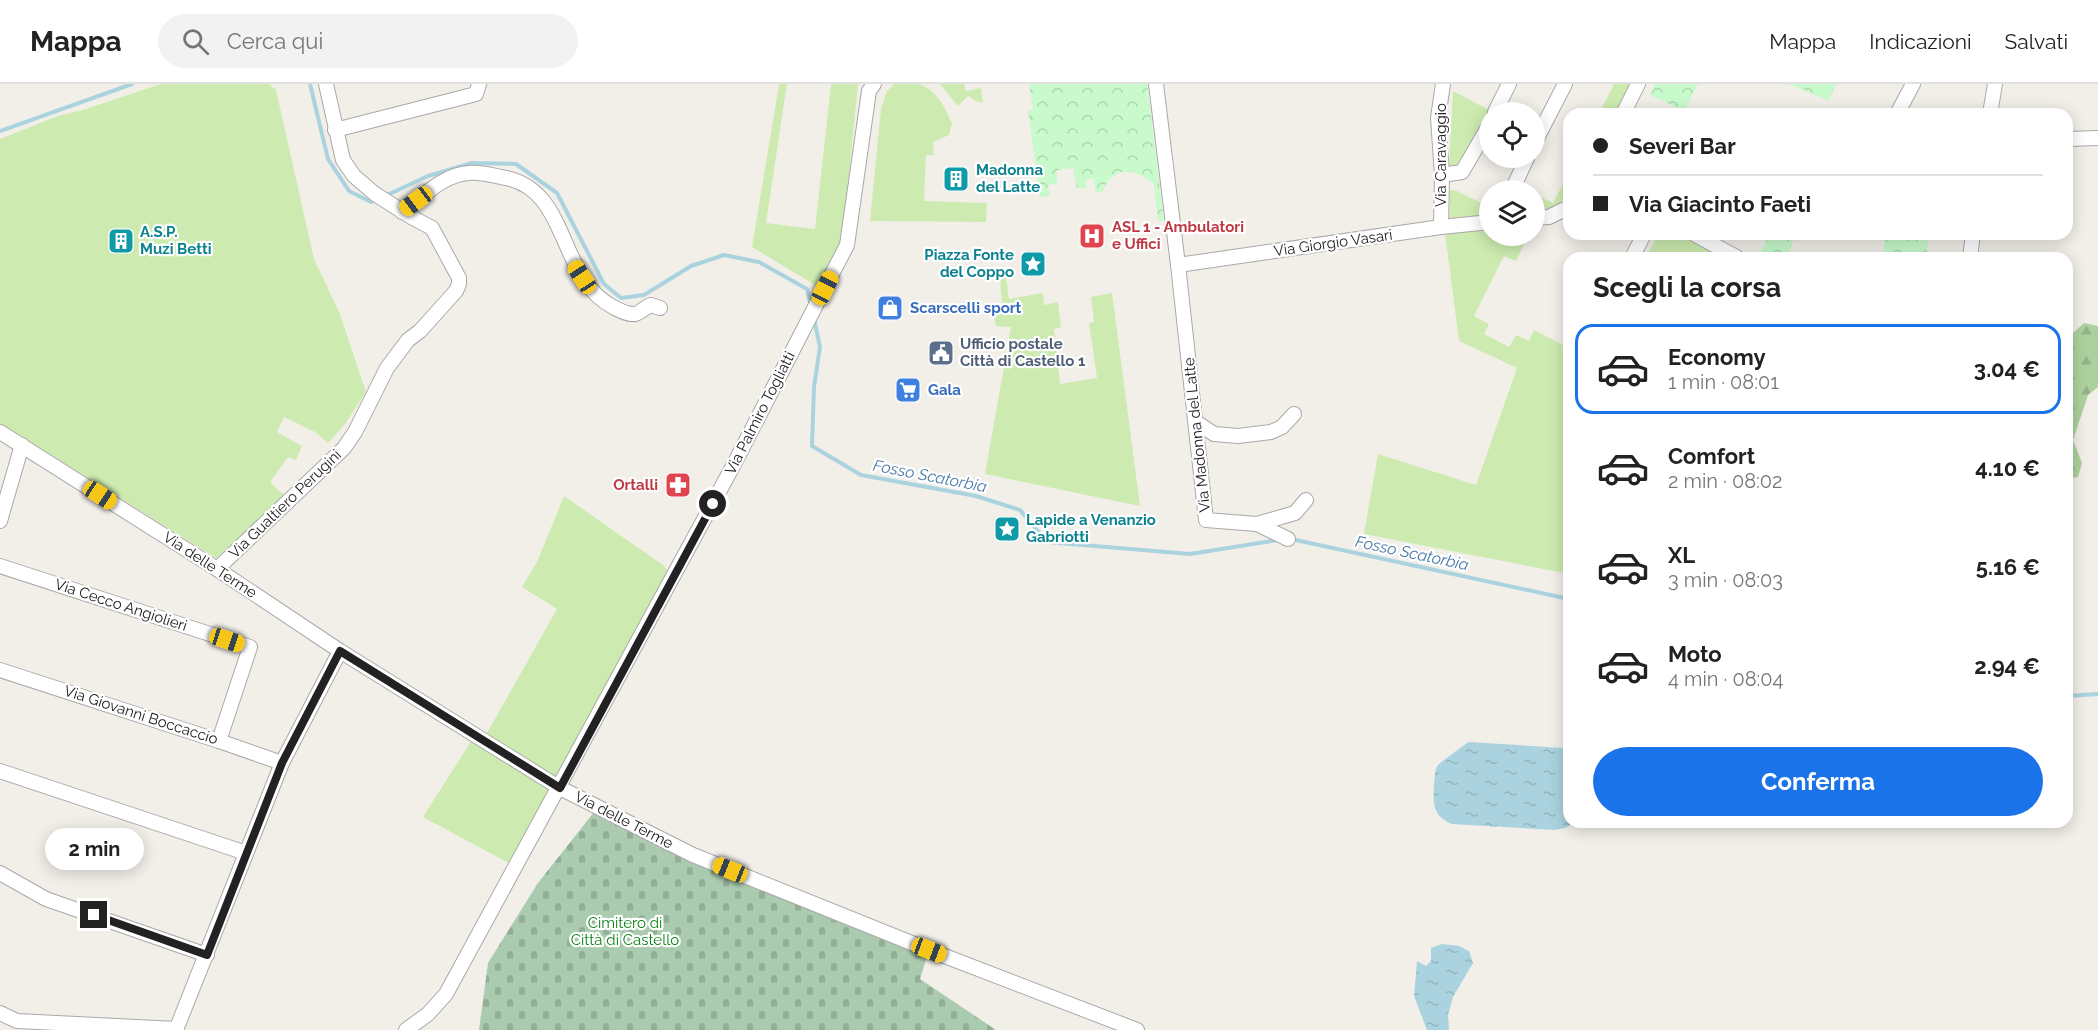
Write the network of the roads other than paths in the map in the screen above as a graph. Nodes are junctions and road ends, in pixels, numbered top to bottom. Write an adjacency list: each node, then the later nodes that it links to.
1 (326, 84): 16 (street, Via Gualtiero Perugini)
2 (479, 84): 16 (street)
3 (1156, 84): 28 (street)
4 (1443, 84): 20 (street, Via Caravaggio)
5 (1509, 84): 11 (street)
6 (1565, 84): 15 (street)
7 (1638, 84): 12 (street)
8 (1913, 84): 13 (street)
9 (1995, 84): 14 (street)
10 (871, 86): 45 (street, Via Palmiro Togliatti)
11 (1500, 102)
12 (1626, 108)
13 (1901, 108)
14 (1991, 108)
15 (1545, 123)
16 (335, 130): 21 (street, Via Gualtiero Perugini)
17 (2098, 138): 18 (street)
18 (2073, 139)
19 (1479, 143): 20 (street)
20 (1442, 175): 25 (street, Via Caravaggio)
21 (396, 208): 29 (street); 39 (street, Via Gualtiero Perugini)
22 (1563, 210): 23 (street)
23 (1545, 217)
24 (1479, 223): 25 (street, Via Giorgio Vasari)
25 (1441, 228): 28 (street, Via Giorgio Vasari)
26 (1705, 240): 27 (street)
27 (1727, 252)
28 (1178, 265): 31 (street, Via Madonna del Latte)
29 (660, 308)
30 (1294, 414): 31 (street)
31 (1196, 422): 36 (street, Via Madonna del Latte)
32 (0, 432): 33 (street, Via delle Terme)
33 (22, 445): 35 (street); 39 (street, Via delle Terme)
34 (1306, 500): 36 (street)
35 (0, 521)
36 (1257, 524): 37 (street, Via Madonna del Latte)
37 (1288, 538)
38 (0, 566): 42 (street, Via Cecco Angiolieri)
39 (217, 569): 40 (street, Via delle Terme)
40 (340, 651): 43 (street); 45 (street, Via delle Terme)
41 (0, 670): 42 (street, Via Giovanni Boccaccio)
42 (219, 741): 43 (street, Via Giovanni Boccaccio)
43 (282, 763): 46 (street)
44 (0, 771): 46 (street)
45 (560, 788): 53 (street, Via Palmiro Togliatti); 54 (street, Via delle Terme)
46 (246, 853): 48 (street)
47 (0, 873): 48 (street)
48 (207, 955): 52 (street)
49 (0, 1013): 50 (street)
50 (17, 1021): 51 (street); 52 (street)
51 (0, 1022)
52 (176, 1029)
53 (406, 1030)
54 (1137, 1030)

